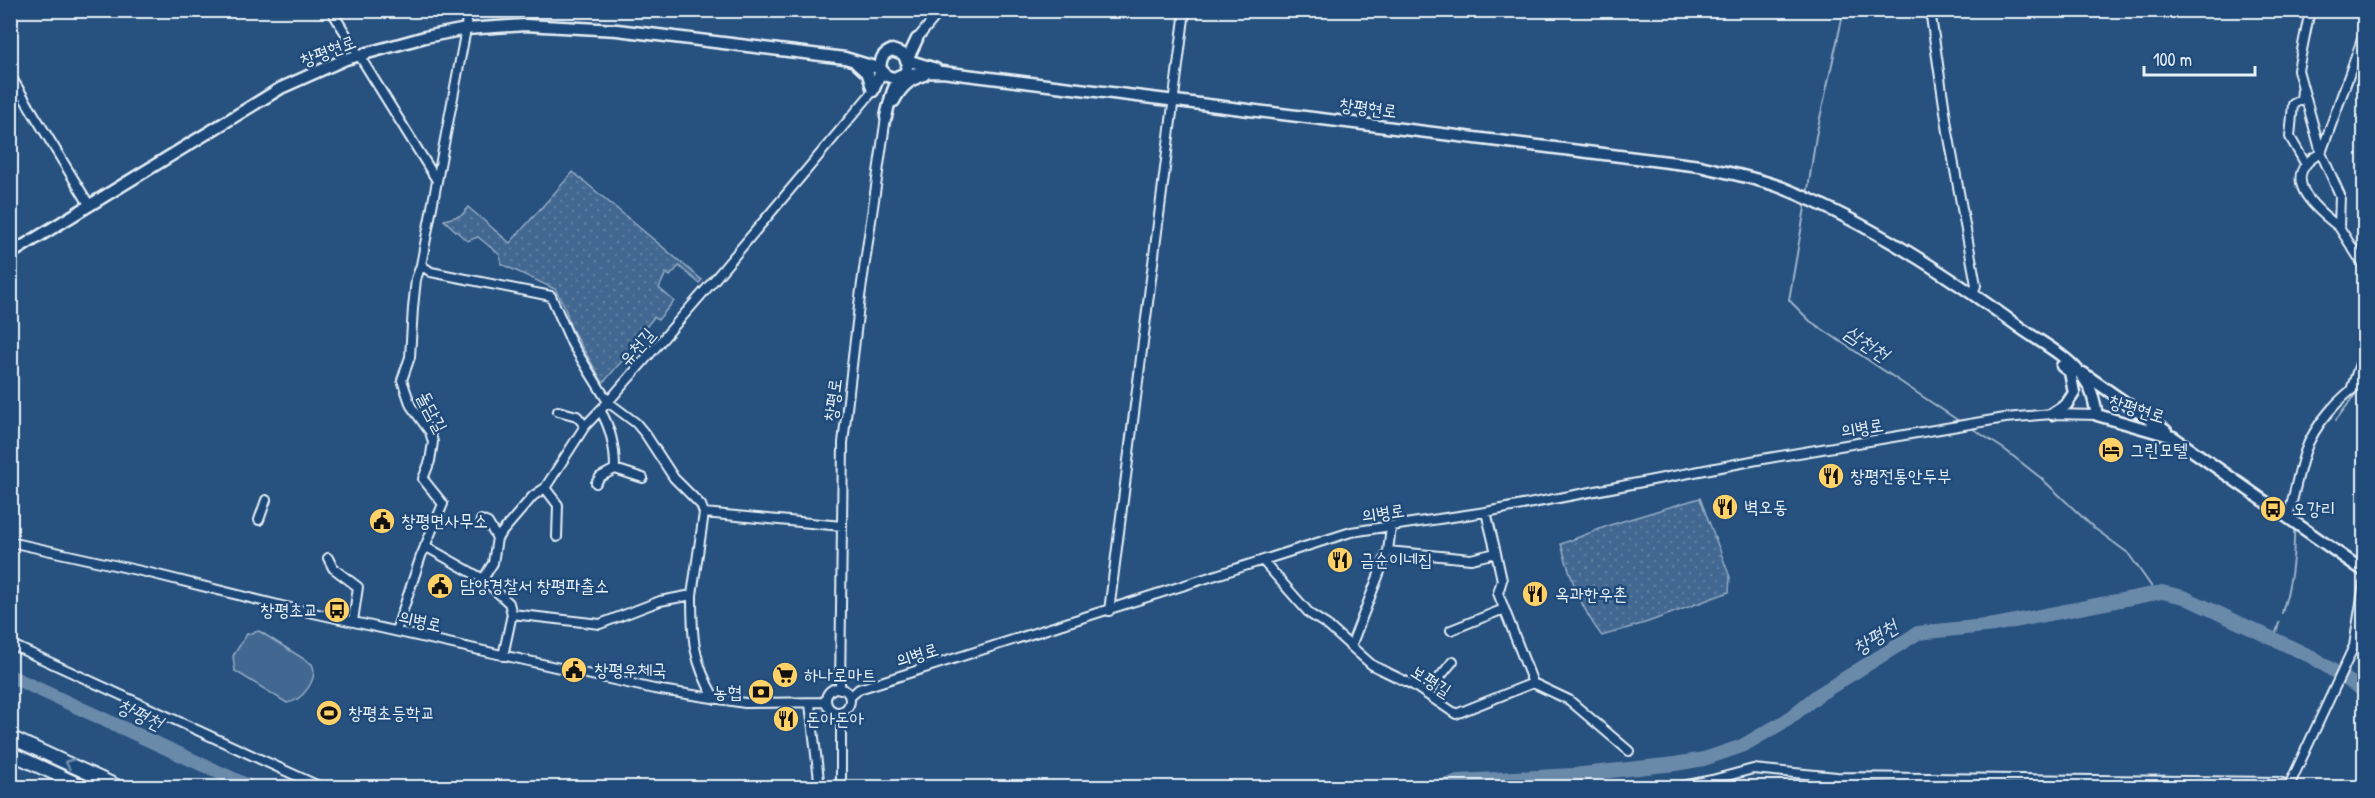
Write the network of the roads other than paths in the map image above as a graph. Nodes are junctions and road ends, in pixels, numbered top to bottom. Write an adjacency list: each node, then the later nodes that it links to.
1 (331, 10): 11 (street)
2 (467, 10): 7 (street)
3 (940, 10): 9 (street)
4 (1185, 10): 21 (street)
5 (1930, 10): 31 (street)
6 (2310, 10): 19 (street)
7 (466, 29): 11 (main road, 창평현로); 13 (main road, 창평현로); 25 (street)
8 (2364, 34): 23 (street)
9 (917, 39): 10 (main road); 14 (main road); 15 (main road)
10 (896, 50): 12 (main road); 14 (main road)
11 (358, 56): 25 (street); 26 (main road, 창평현로)
12 (883, 56): 13 (main road); 16 (main road)
13 (849, 59): 16 (main road); 20 (main road)
14 (907, 60): 15 (main road); 18 (main road)
15 (942, 72): 18 (main road); 21 (main road, 창평현로); 22 (main road)
16 (884, 73): 18 (main road); 20 (main road); 22 (main road)
17 (10, 75): 26 (street)
18 (902, 76): 22 (main road)
19 (2302, 88): 23 (street); 24 (street)
20 (873, 91): 37 (street, 유천길)
21 (1174, 100): 31 (main road, 창평현로); 69 (street)
22 (886, 117): 54 (street, 창평로)
23 (2321, 153): 24 (street); 27 (street)
24 (2305, 163): 27 (street)
25 (436, 179): 29 (street)
26 (90, 206): 28 (main road, 창평현로)
27 (2339, 226): 30 (street)
28 (10, 254)
29 (421, 266): 37 (street); 59 (street, 돌담길)
30 (2364, 266)
31 (1973, 295): 32 (main road, 창평현로)
32 (2025, 331): 34 (main road, 창평현로); 40 (main road)
33 (2364, 352): 36 (street)
34 (2072, 365): 41 (main road, 창평현로); 43 (main road)
35 (2364, 381): 36 (street)
36 (2351, 390): 51 (street)
37 (608, 402): 38 (street, 유천길); 49 (street)
38 (600, 410): 42 (street, 유천길); 44 (street)
39 (558, 411): 42 (street)
40 (2052, 414): 41 (street); 50 (street, 의병로)
41 (2097, 415): 43 (main road, 창평현로)
42 (585, 426): 47 (street, 유천길)
43 (2173, 437): 51 (main road, 창평현로)
44 (615, 469): 45 (street); 46 (street)
45 (643, 478)
46 (596, 483)
47 (545, 488): 56 (street); 57 (street, 유천길)
48 (266, 500): 52 (street)
49 (704, 513): 54 (street); 67 (street)
50 (1486, 513): 55 (street, 의병로); 61 (street)
51 (2288, 517): 64 (main road, 창평현로)
52 (259, 520)
53 (481, 520): 57 (street)
54 (842, 526): 79 (street, 창평로)
55 (1391, 527): 60 (street); 63 (street, 의병로)
56 (557, 537)
57 (497, 538): 65 (street)
58 (10, 542): 71 (street, 의병로)
59 (425, 546): 65 (street); 73 (street, 돌담길)
60 (1388, 551): 61 (street); 75 (street)
61 (1496, 554): 68 (street)
62 (328, 558): 71 (street)
63 (1263, 561): 69 (street, 의병로); 75 (street, 보평길)
64 (2364, 571)
65 (483, 579): 70 (street)
66 (2364, 584): 90 (street)
67 (692, 595): 70 (street); 82 (street)
68 (1504, 609): 72 (street); 78 (street)
69 (1109, 611): 81 (street, 의병로)
70 (512, 614): 76 (street)
71 (353, 621): 73 (street, 의병로)
72 (1451, 630)
73 (396, 631): 76 (street, 의병로)
74 (10, 645): 94 (street)
75 (1351, 646): 80 (street, 보평길)
76 (503, 656): 82 (street, 의병로)
77 (1453, 661): 80 (street)
78 (1533, 682): 80 (street, 보평길); 87 (street)
79 (840, 689): 81 (street); 83 (street)
80 (1426, 694)
81 (850, 697): 85 (street)
82 (715, 699): 84 (street, 의병로)
83 (826, 702): 84 (street, 의병로); 85 (street)
84 (810, 704): 96 (street)
85 (840, 712): 97 (street)
86 (10, 737): 93 (highway, one-way to 86)
87 (1629, 751)
88 (10, 753): 92 (highway)
89 (1837, 777): 90 (street); 98 (street); 99 (street)
90 (2288, 786)
91 (727, 787): 95 (street)
92 (86, 788)
93 (122, 788)
94 (323, 788)
95 (737, 788)
96 (820, 788)
97 (841, 788)
98 (1673, 788)
99 (1837, 788)

